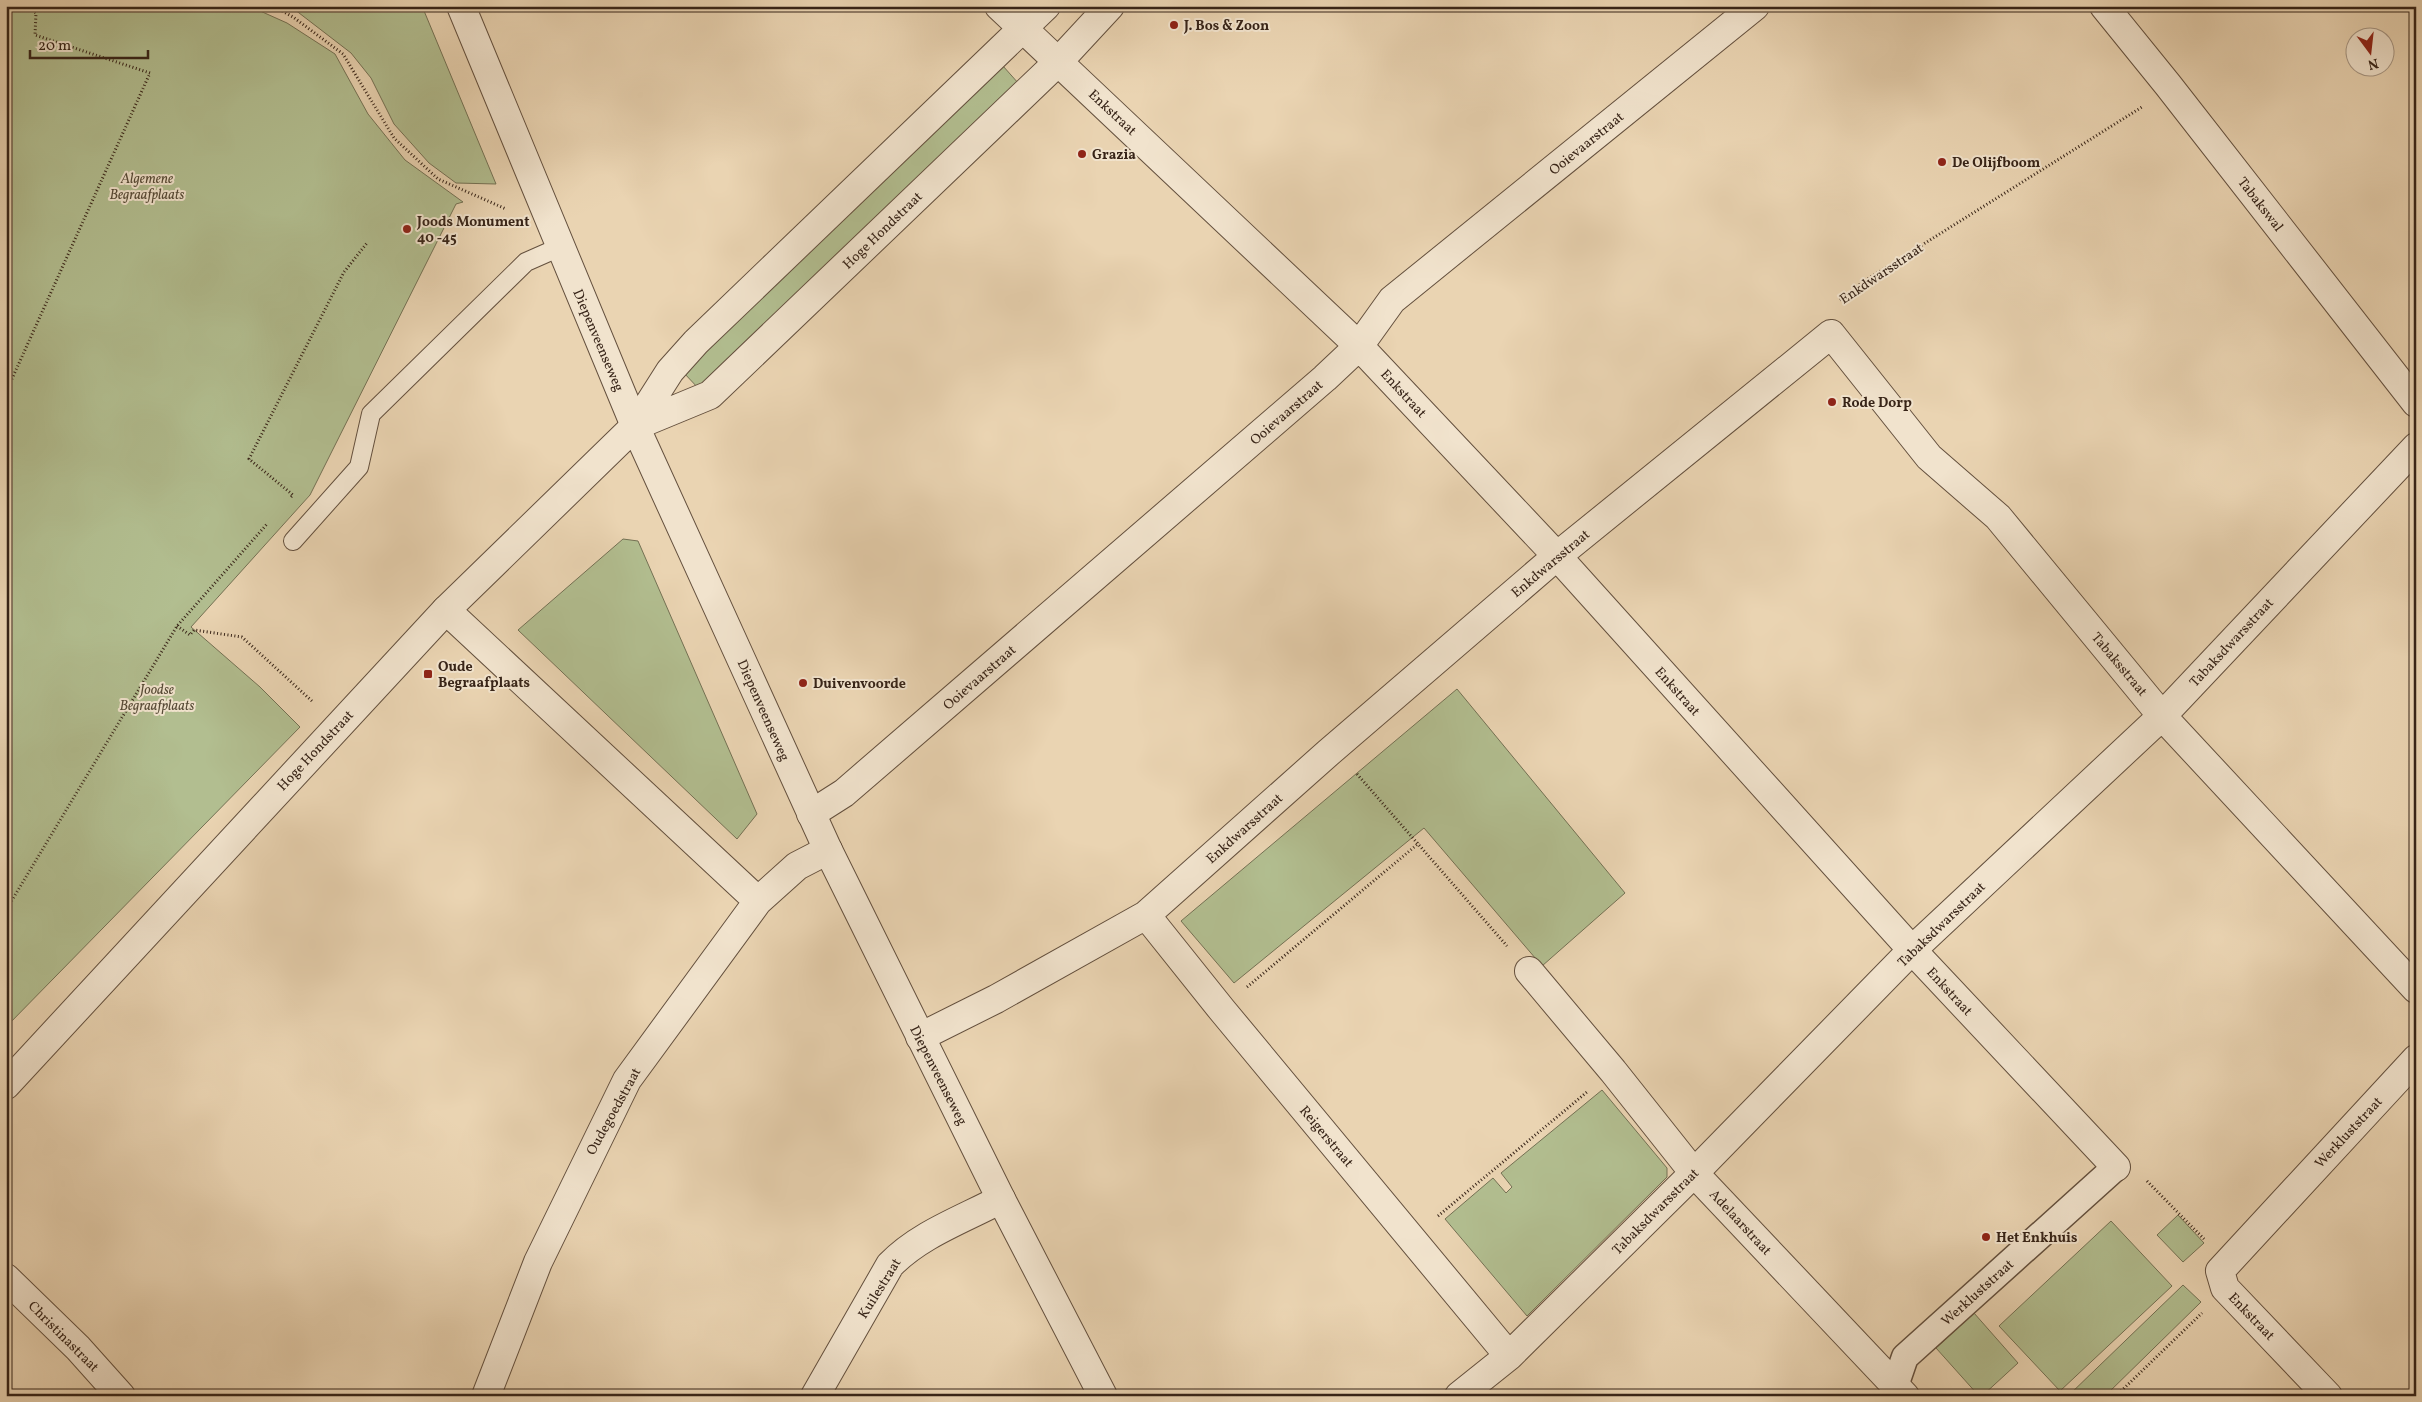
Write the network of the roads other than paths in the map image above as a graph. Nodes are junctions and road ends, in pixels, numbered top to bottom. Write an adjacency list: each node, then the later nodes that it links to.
1 (461, 6): 9 (street, Diepenveenseweg)
2 (999, 6): 7 (street, Enkstraat)
3 (1046, 6): 7 (street, Hoge Hondstraat)
4 (1110, 6): 8 (street, Hoge Hondstraat)
5 (1756, 6): 11 (street, Ooievaarstraat)
6 (2104, 6): 12 (street, Tabakswal)
7 (1025, 29): 8 (street, Enkstraat); 13 (street, Hoge Hondstraat)
8 (1059, 61): 11 (street, Enkstraat); 13 (street, Hoge Hondstraat)
9 (556, 238): 13 (street, Diepenveenseweg); 15 (lane)
10 (1832, 334): 16 (street, Enkdwarsstraat); 18 (street, Tabaksstraat)
11 (1359, 346): 16 (street, Enkstraat); 19 (street, Ooievaarstraat)
12 (2416, 403)
13 (635, 426): 17 (street, Hoge Hondstraat); 19 (street, Diepenveenseweg)
14 (2416, 447): 18 (street, Tabaksdwarsstraat)
15 (293, 541)
16 (1557, 556): 22 (street, Enkdwarsstraat); 23 (street, Enkstraat)
17 (446, 610): 21 (street); 28 (street, Hoge Hondstraat)
18 (2162, 716): 23 (street, Tabaksdwarsstraat); 25 (street, Tabaksstraat)
19 (811, 814): 20 (street, Diepenveenseweg)
20 (828, 850): 21 (street, Oudegoedstraat); 26 (street, Diepenveenseweg)
21 (758, 901): 37 (street, Oudegoedstraat)
22 (1146, 915): 26 (street, Enkdwarsstraat); 34 (street, Reigerstraat)
23 (1912, 950): 29 (street, Enkstraat); 30 (street, Tabaksdwarsstraat)
24 (1529, 971): 30 (street, Adelaarstraat)
25 (2416, 989)
26 (920, 1036): 31 (street, Diepenveenseweg)
27 (2416, 1059): 33 (street, Werkluststraat)
28 (6, 1085)
29 (2116, 1167): 35 (street, Werkluststraat)
30 (1694, 1172): 34 (street, Tabaksdwarsstraat); 35 (street, Adelaarstraat)
31 (1001, 1199): 38 (street, Kuilestraat); 39 (street, Diepenveenseweg)
32 (6, 1278): 36 (street, Christinastraat)
33 (2222, 1280): 41 (street, Enkstraat)
34 (1509, 1356): 40 (street, Tabaksdwarsstraat)
35 (1894, 1392)
36 (121, 1396)
37 (486, 1396)
38 (815, 1396)
39 (1103, 1396)
40 (1460, 1396)
41 (2328, 1396)

